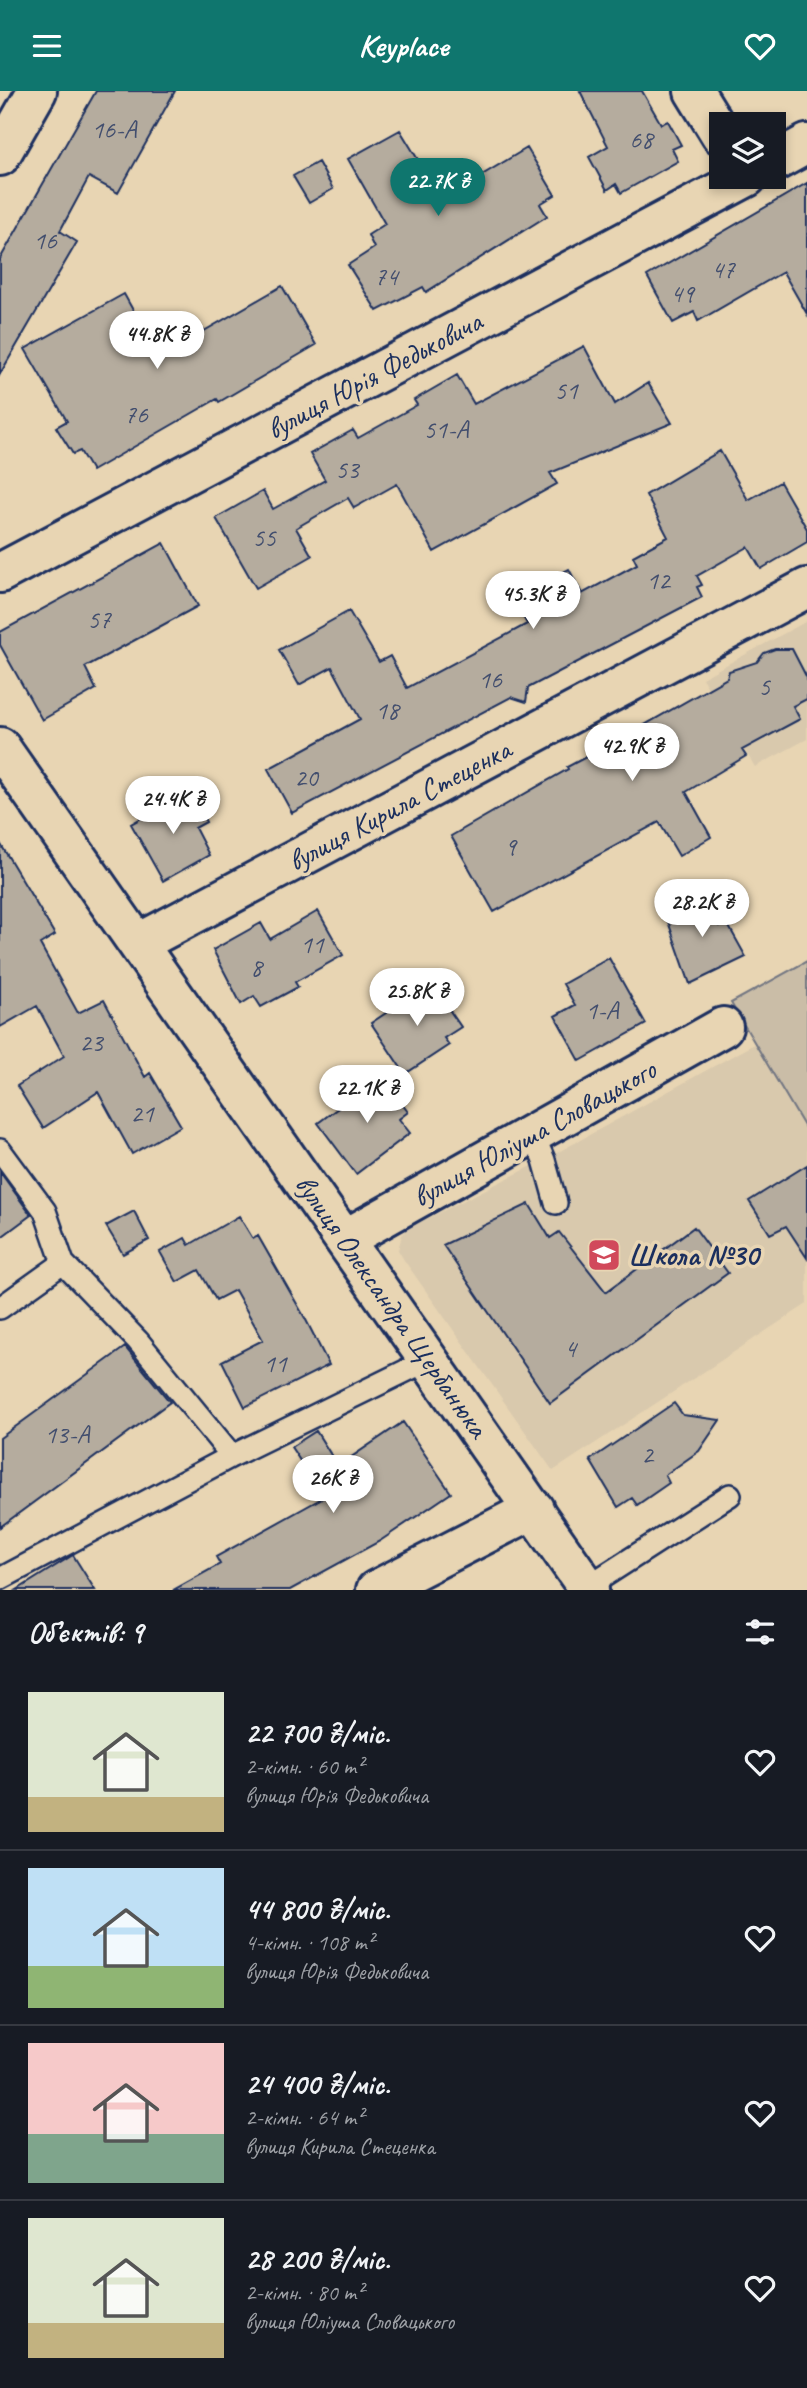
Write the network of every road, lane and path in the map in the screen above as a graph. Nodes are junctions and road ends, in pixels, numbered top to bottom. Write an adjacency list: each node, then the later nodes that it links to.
1 (37, 91): 6 (street)
2 (694, 91): 3 (street)
3 (709, 115)
4 (807, 143): 5 (street)
5 (786, 155)
6 (0, 156)
7 (724, 189): 8 (street, вулиця Юрія Федьковича)
8 (0, 573)
9 (807, 588): 11 (street, вулиця Кирила Стеценка)
10 (0, 747): 11 (street, вулиця Олександра Щербанюка)
11 (139, 943): 16 (street, вулиця Олександра Щербанюка)
12 (723, 1027): 13 (street, вулиця Юліуша Словацького)
13 (533, 1134): 15 (lane); 16 (street, вулиця Юліуша Словацького)
14 (0, 1150): 17 (lane)
15 (556, 1203)
16 (345, 1239): 19 (street, вулиця Олександра Щербанюка)
17 (63, 1263): 18 (lane); 20 (lane)
18 (0, 1308)
19 (428, 1360): 20 (lane); 22 (street, вулиця Олександра Щербанюка)
20 (232, 1456): 23 (lane)
21 (730, 1495): 24 (lane)
22 (534, 1509): 24 (street, вулиця Олександра Щербанюка); 25 (street)
23 (0, 1579)
24 (588, 1589)
25 (376, 1590)

